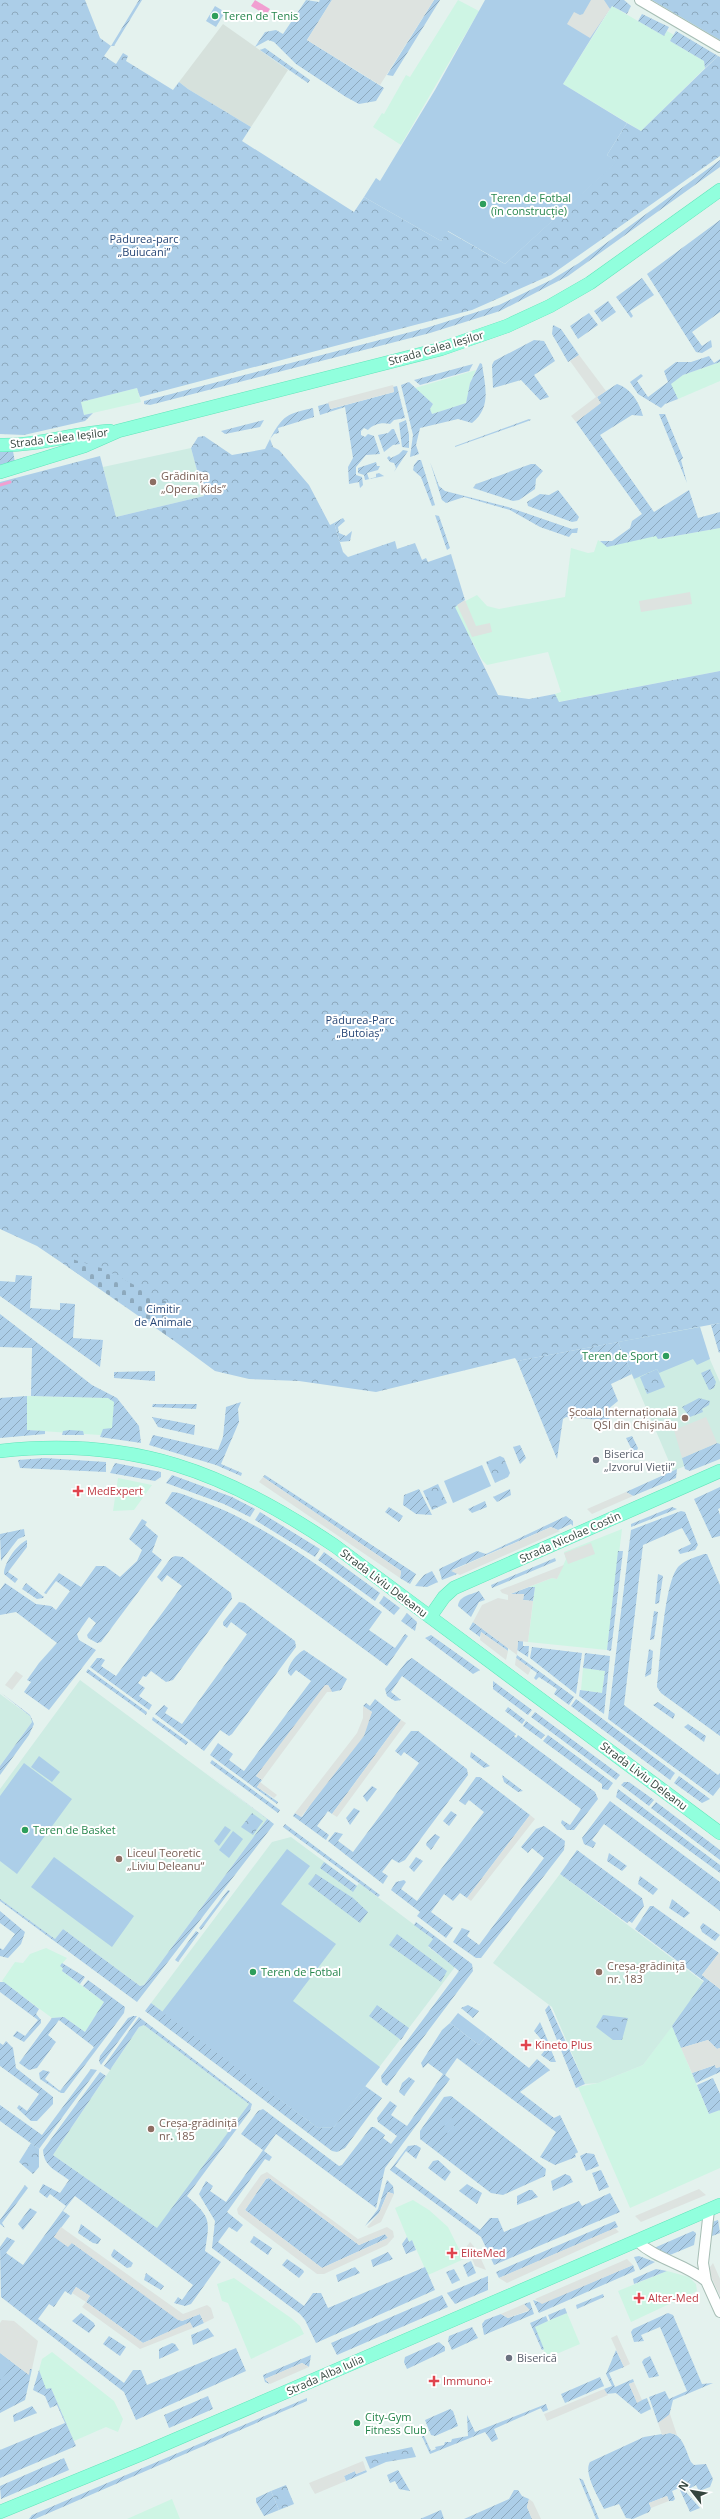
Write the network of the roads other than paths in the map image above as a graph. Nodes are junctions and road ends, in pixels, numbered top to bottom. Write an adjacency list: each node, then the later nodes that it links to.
1 (640, 0): 2 (street)
2 (720, 48)
3 (720, 190): 4 (main road, Strada Calea Ieșilor)
4 (118, 431): 5 (main road, Strada Calea Ieșilor); 6 (main road, Strada Calea Ieșilor)
5 (0, 445)
6 (0, 472)
7 (0, 1451): 9 (main road, Strada Liviu Deleanu)
8 (720, 1471): 9 (main road, Strada Nicolae Costin)
9 (430, 1617): 10 (main road, Strada Liviu Deleanu)
10 (720, 1833)
11 (714, 2208): 12 (main road, Strada Alba Iulia); 13 (street, Strada Alba Iulia)
12 (637, 2241): 13 (street, Strada Alba Iulia); 15 (main road, Strada Alba Iulia)
13 (706, 2281): 14 (street, Strada Alba Iulia)
14 (720, 2312)
15 (13, 2508): 16 (main road, Strada Alba Iulia); 17 (main road, Strada Alba Iulia)
16 (0, 2512)
17 (0, 2519)

